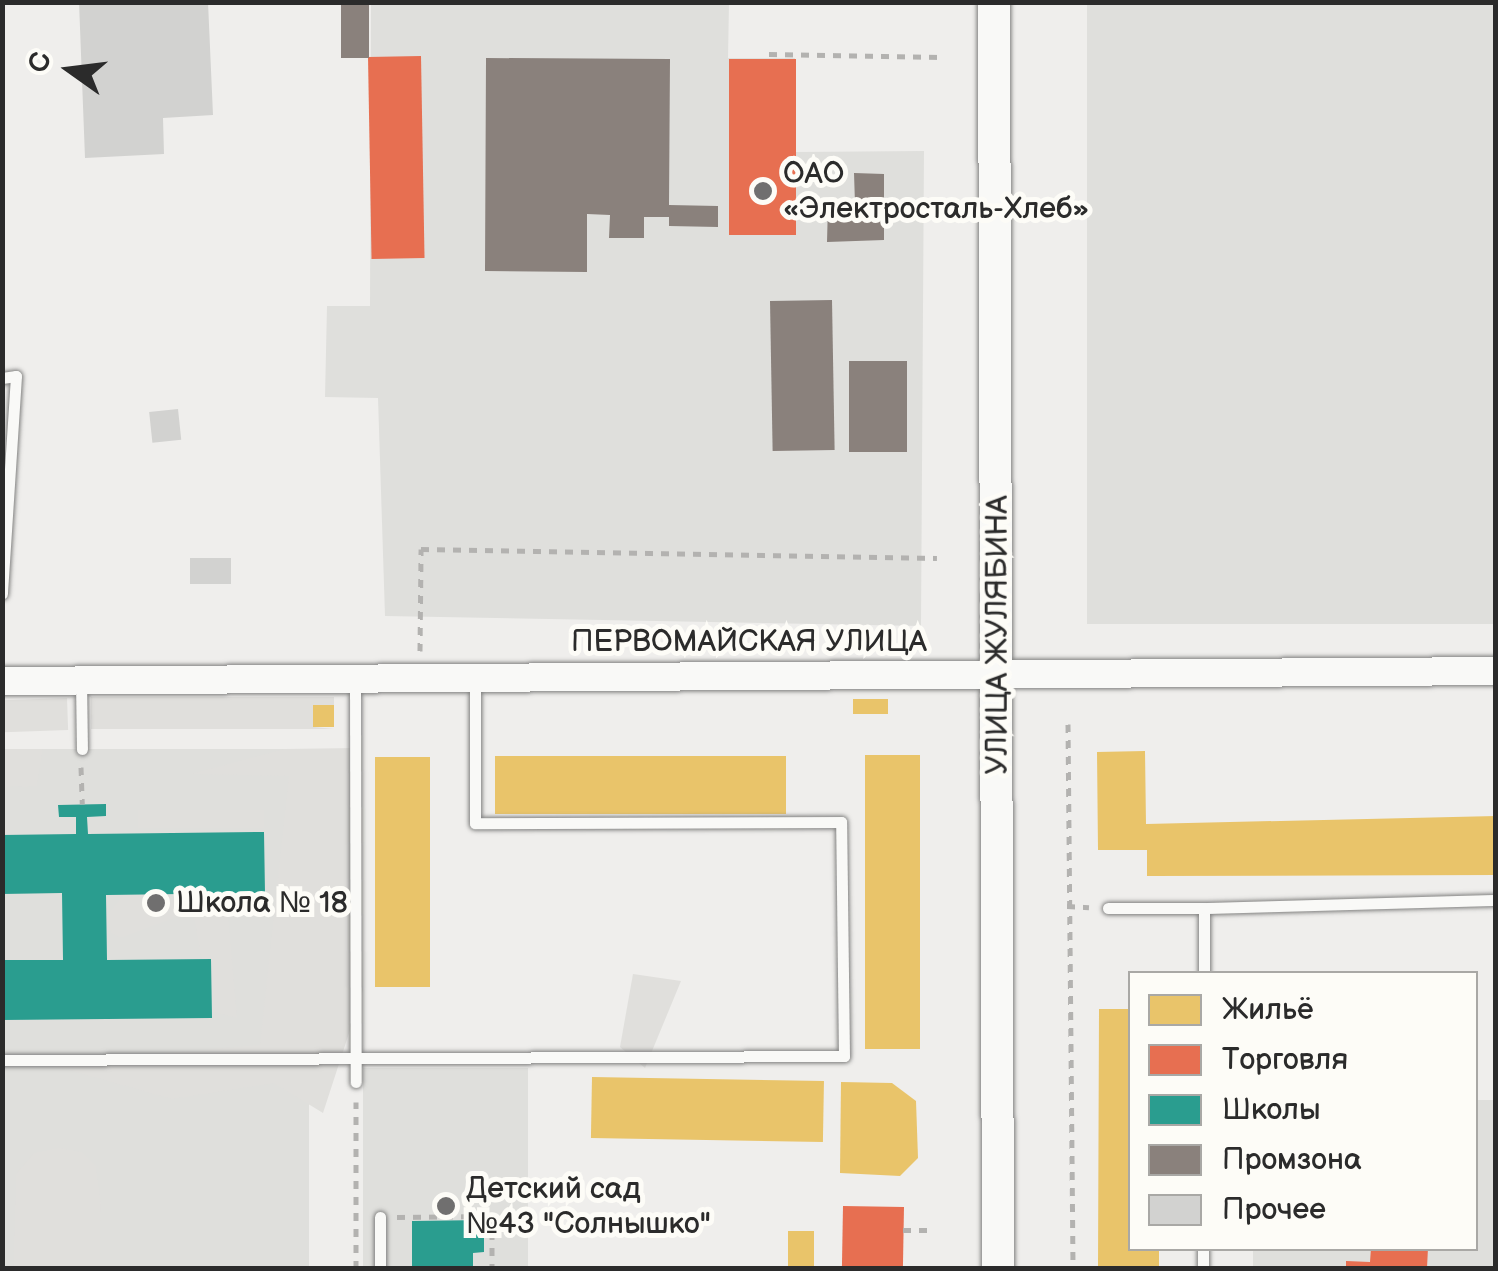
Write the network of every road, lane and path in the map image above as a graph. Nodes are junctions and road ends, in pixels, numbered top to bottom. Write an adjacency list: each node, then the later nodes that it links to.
1 (994, 2): 10 (main road, УЛИЦА ЖУЛЯБИНА)
2 (769, 54): 3 (path)
3 (941, 57)
4 (2, 378): 5 (lane)
5 (6, 463): 6 (lane)
6 (4, 528): 8 (lane)
7 (937, 558): 12 (path)
8 (2, 594)
9 (1496, 671): 10 (street, ПЕРВОМАЙСКАЯ УЛИЦА)
10 (998, 674): 11 (street, ПЕРВОМАЙСКАЯ УЛИЦА); 32 (main road, УЛИЦА ЖУЛЯБИНА)
11 (475, 675): 12 (street, ПЕРВОМАЙСКАЯ УЛИЦА); 23 (lane)
12 (419, 677): 14 (street, ПЕРВОМАЙСКАЯ УЛИЦА)
13 (81, 680): 14 (street, ПЕРВОМАЙСКАЯ УЛИЦА); 15 (street, ПЕРВОМАЙСКАЯ УЛИЦА); 17 (lane)
14 (355, 680): 23 (lane)
15 (2, 681)
16 (1068, 724): 33 (path)
17 (82, 750): 18 (path)
18 (82, 804)
19 (1496, 900): 21 (lane)
20 (1108, 908): 21 (lane)
21 (1204, 908): 22 (lane)
22 (1204, 971)
23 (356, 1055): 24 (lane); 25 (lane)
24 (2, 1060)
25 (356, 1082): 29 (path)
26 (380, 1217): 30 (lane); 31 (path)
27 (904, 1230): 28 (path)
28 (933, 1230)
29 (356, 1268)
30 (380, 1268)
31 (492, 1268)
32 (998, 1268)
33 (1074, 1268)

